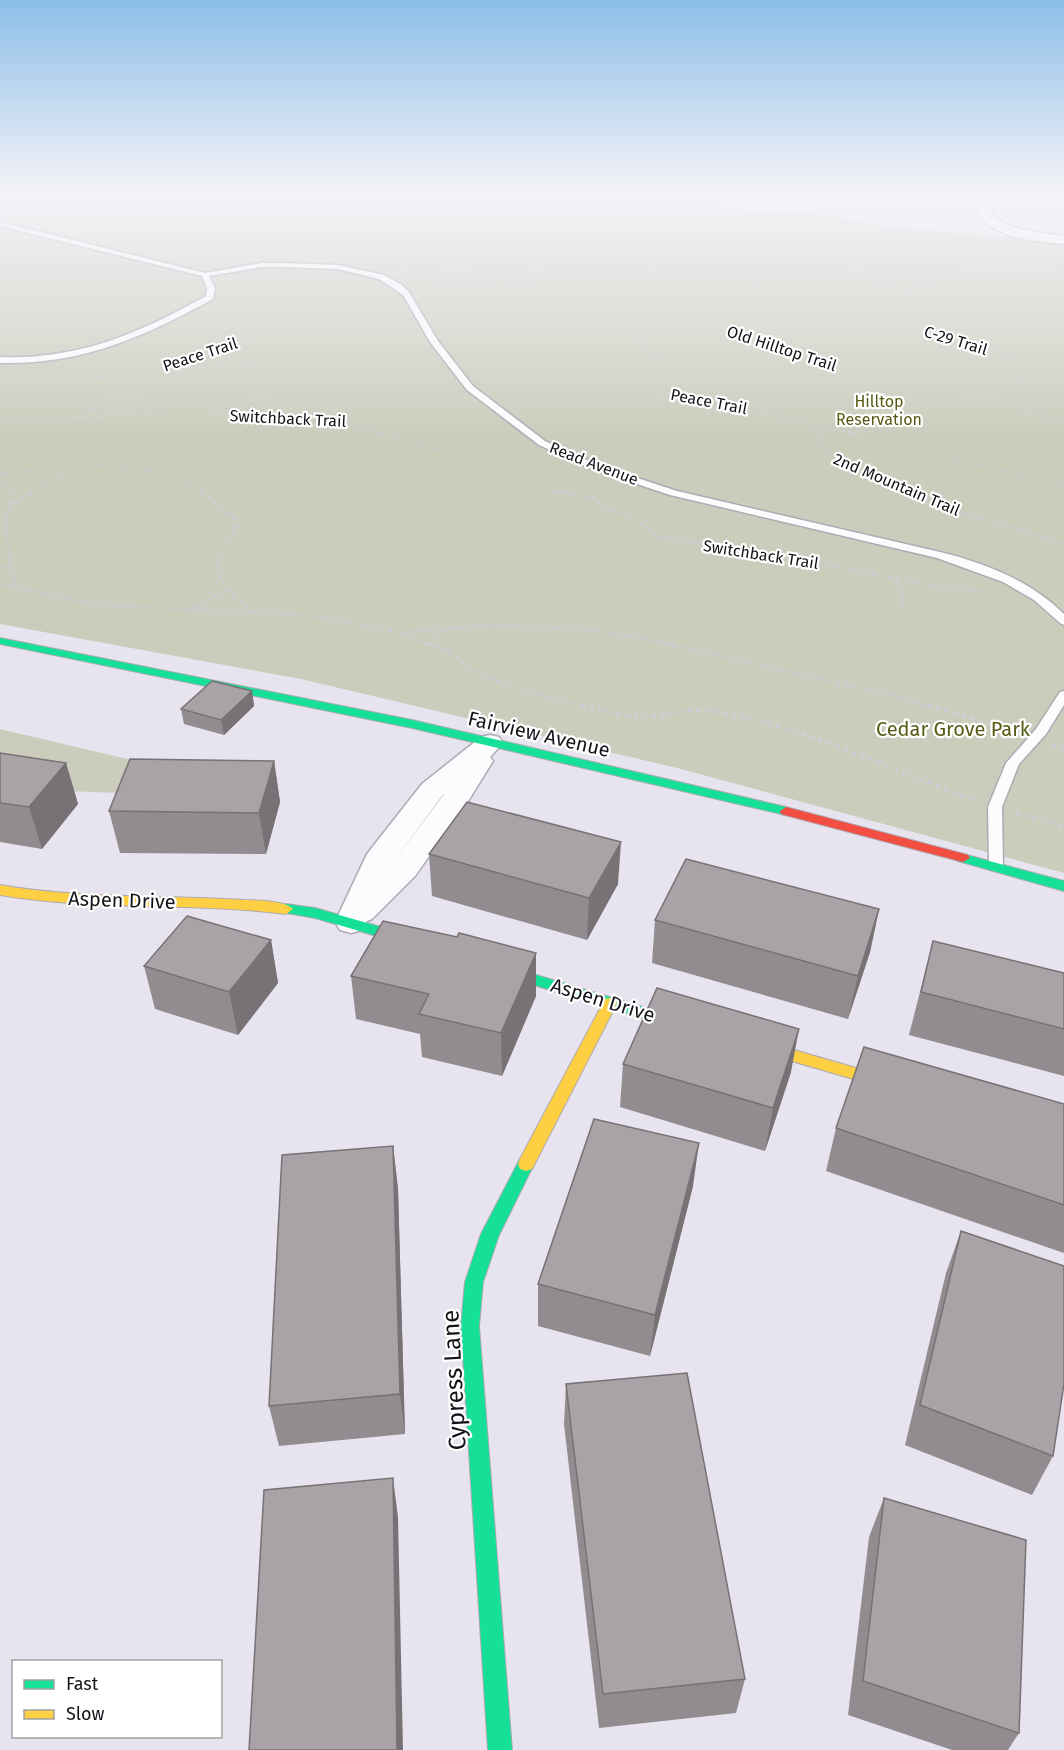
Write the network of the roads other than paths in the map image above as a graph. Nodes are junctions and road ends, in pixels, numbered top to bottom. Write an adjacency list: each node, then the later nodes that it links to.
1 (205, 274): 3 (lane)
2 (367, 274): 4 (lane, Read Avenue)
3 (0, 360)
4 (1064, 621)
5 (0, 641): 7 (street, Fairview Avenue)
6 (1064, 695): 8 (lane)
7 (490, 743): 8 (street, Fairview Avenue); 11 (street)
8 (996, 867): 9 (street, Fairview Avenue)
9 (1064, 886)
10 (0, 890): 11 (street, Aspen Drive)
11 (351, 922): 12 (street, Aspen Drive)
12 (430, 947)
13 (475, 961): 14 (street, Aspen Drive)
14 (610, 1003): 15 (street, Aspen Drive); 18 (street, Cypress Lane)
15 (701, 1029)
16 (735, 1039): 17 (street)
17 (917, 1092)
18 (500, 1750)

